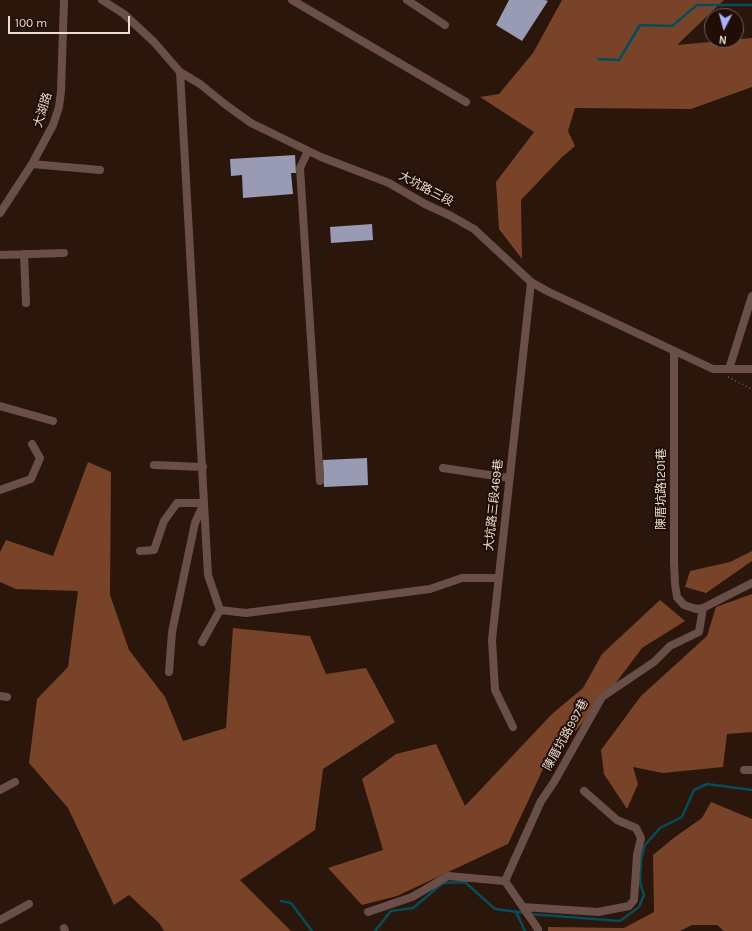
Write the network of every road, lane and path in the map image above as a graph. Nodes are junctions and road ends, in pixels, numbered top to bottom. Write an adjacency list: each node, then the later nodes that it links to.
1 (64, 0): 9 (street, 大湖路)
2 (102, 0): 6 (street, 大坑路三段)
3 (292, 0): 7 (street)
4 (407, 0): 5 (street)
5 (445, 25)
6 (180, 72): 8 (street, 大坑路三段); 27 (street)
7 (466, 102)
8 (308, 151): 15 (street, 大坑路三段); 30 (street)
9 (32, 164): 10 (street); 11 (street, 大湖路)
10 (100, 170)
11 (0, 214)
12 (64, 253): 13 (street)
13 (24, 254): 14 (street); 17 (street)
14 (0, 255)
15 (531, 282): 19 (street, 大坑路三段); 29 (street, 大坑路三段469巷)
16 (752, 296): 18 (street)
17 (26, 303)
18 (749, 318): 21 (street)
19 (674, 351): 21 (street, 大坑路三段); 36 (street, 陳厝坑路1201巷)
20 (752, 369): 21 (street, 大坑路三段)
21 (727, 372): 22 (path)
22 (752, 389)
23 (0, 406): 24 (street)
24 (53, 421)
25 (32, 444): 31 (street)
26 (154, 465): 27 (street)
27 (202, 467): 32 (street)
28 (443, 468): 29 (street)
29 (509, 478): 34 (street, 大坑路三段469巷)
30 (320, 481)
31 (0, 490)
32 (204, 503): 33 (street); 37 (street); 39 (street)
33 (140, 551)
34 (498, 578): 37 (street); 40 (street, 大坑路三段469巷)
35 (752, 583): 36 (street)
36 (703, 608): 44 (street, 陳厝坑路997巷)
37 (220, 610): 38 (street)
38 (202, 642)
39 (169, 672)
40 (513, 727)
41 (15, 782): 42 (street)
42 (0, 790)
43 (584, 791): 46 (street)
44 (505, 881): 46 (street); 47 (street)
45 (29, 904): 48 (street)
46 (526, 911): 49 (street)
47 (368, 912)
48 (0, 920)
49 (538, 931)

